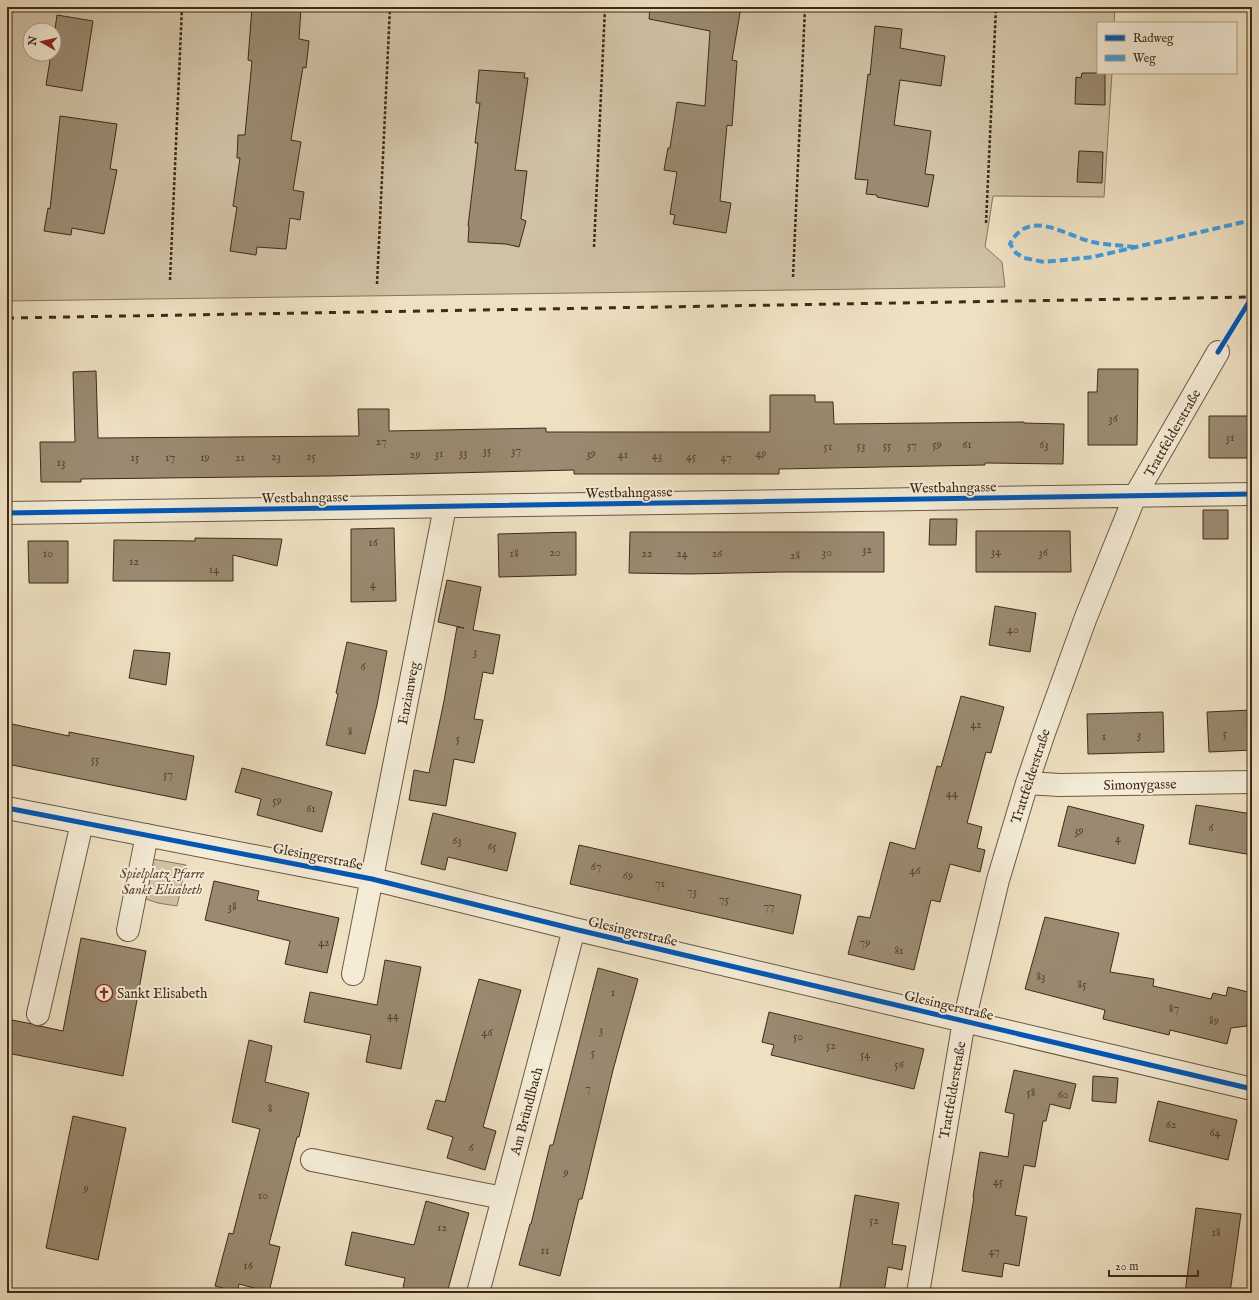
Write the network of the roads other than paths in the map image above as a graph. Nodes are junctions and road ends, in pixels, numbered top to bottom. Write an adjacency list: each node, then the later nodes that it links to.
1 (1218, 352): 3 (street, Trattfelderstraße)
2 (1252, 494): 3 (street, Westbahngasse)
3 (1135, 496): 4 (street, Westbahngasse); 7 (street, Trattfelderstraße)
4 (445, 507): 5 (street, Westbahngasse); 11 (street, Enzianweg)
5 (7, 513)
6 (1252, 782): 7 (street, Simonygasse)
7 (1027, 783): 16 (street, Trattfelderstraße)
8 (7, 808): 9 (street, Glesingerstraße)
9 (82, 823): 10 (street, Glesingerstraße); 15 (street)
10 (147, 835): 11 (street, Glesingerstraße); 12 (street)
11 (372, 879): 13 (street, Glesingerstraße); 14 (street, Enzianweg)
12 (128, 930)
13 (574, 930): 16 (street, Glesingerstraße); 19 (street, Am Bründlbach)
14 (353, 974)
15 (38, 1014)
16 (964, 1021): 17 (street, Glesingerstraße); 21 (street, Trattfelderstraße)
17 (1252, 1089)
18 (312, 1160): 19 (street)
19 (503, 1198): 20 (street, Am Bründlbach)
20 (478, 1293)
21 (918, 1293)

